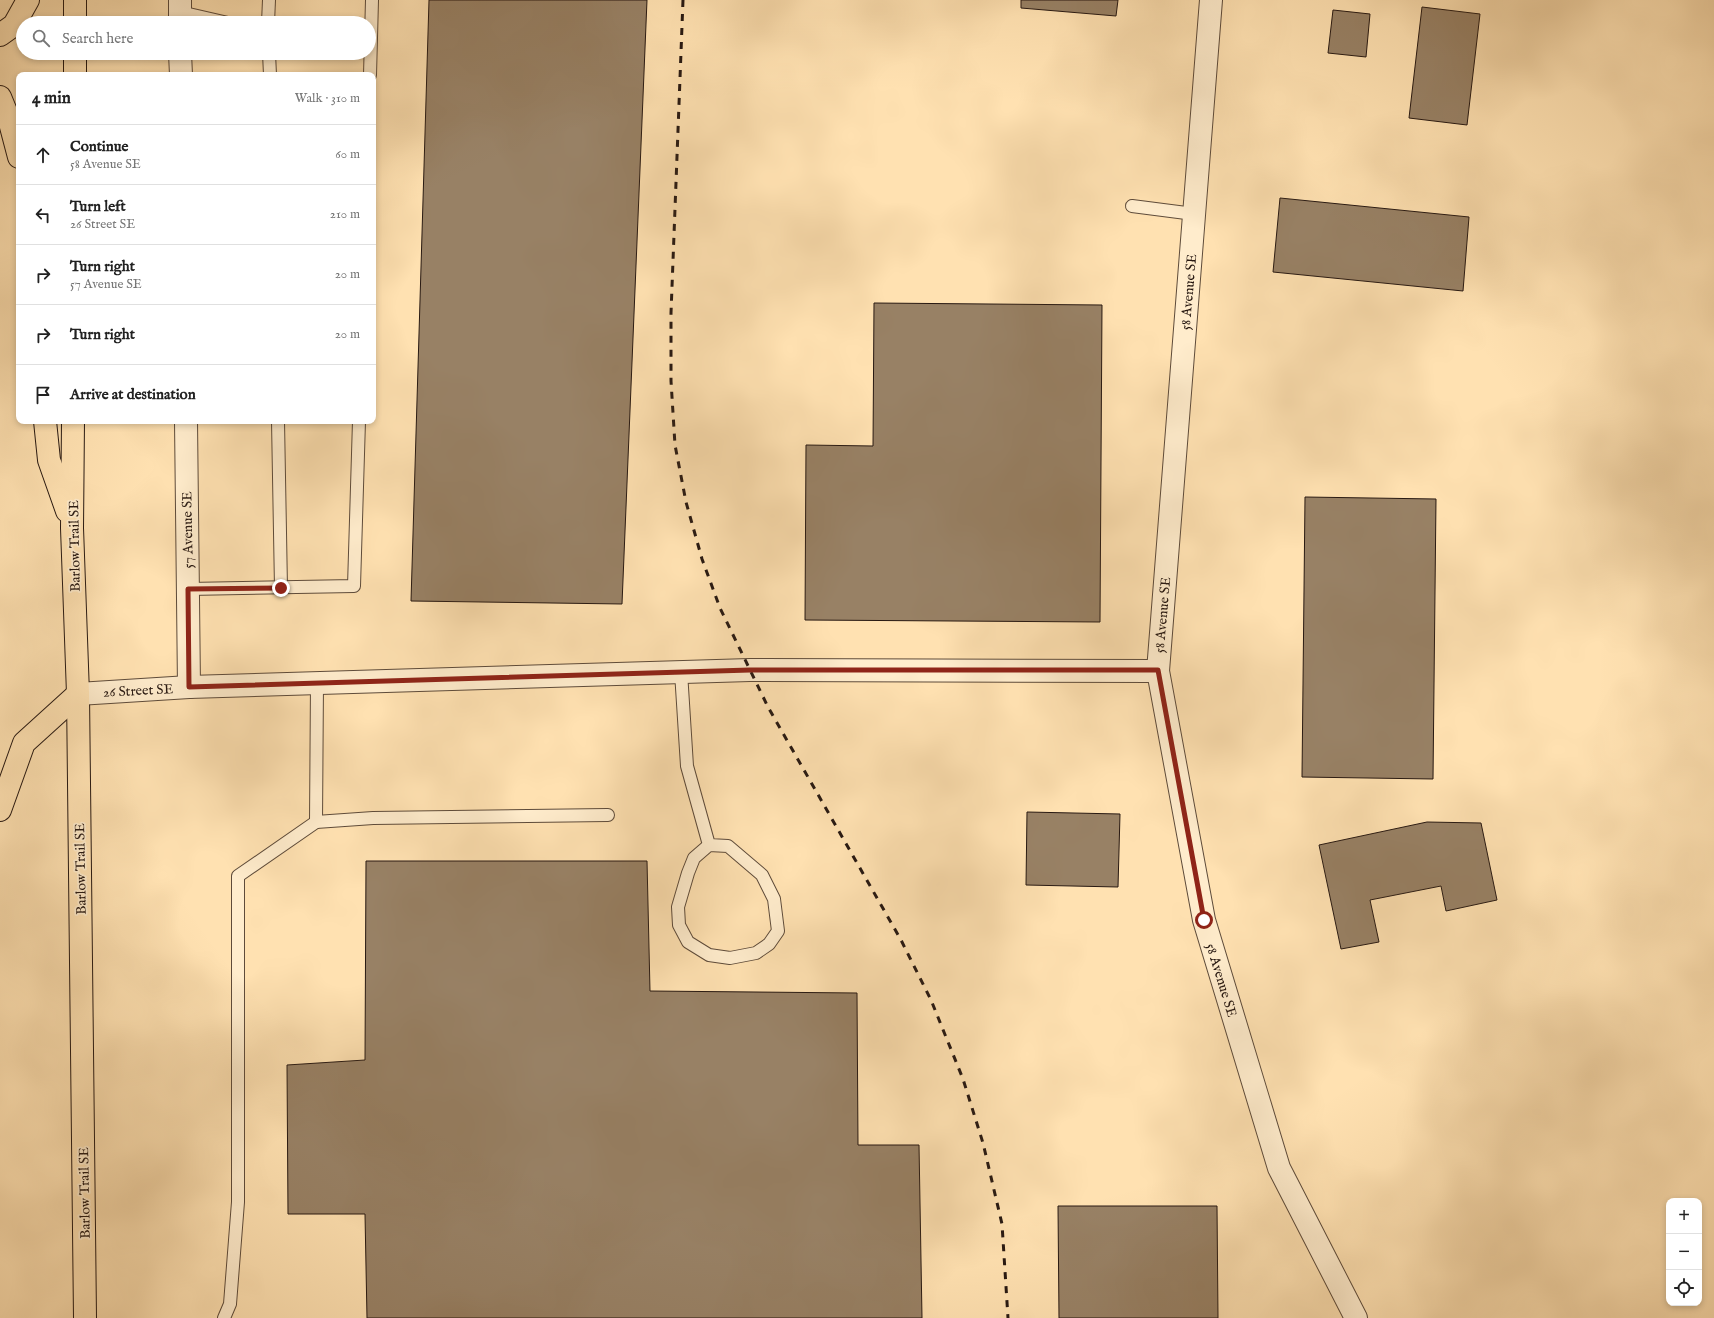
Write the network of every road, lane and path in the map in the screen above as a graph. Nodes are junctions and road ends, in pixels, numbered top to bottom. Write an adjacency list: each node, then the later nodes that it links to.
1 (28, 0): 7 (main road)
2 (75, 0): 8 (main road)
3 (269, 0): 10 (lane)
4 (372, 0): 11 (lane)
5 (1211, 0): 25 (street, 58 Avenue SE)
6 (180, 12): 9 (lane)
7 (19, 16)
8 (75, 16)
9 (197, 16)
10 (268, 16)
11 (371, 16)
12 (16, 21): 13 (main road)
13 (0, 35)
14 (75, 60): 18 (main road)
15 (180, 60): 19 (street)
16 (269, 60): 20 (lane)
17 (370, 60): 21 (lane)
18 (75, 72)
19 (181, 72)
20 (270, 72)
21 (370, 72)
22 (0, 97): 23 (main road)
23 (16, 146)
24 (1132, 206): 25 (lane)
25 (1194, 214): 34 (street, 58 Avenue SE)
26 (45, 424): 31 (main road)
27 (73, 424): 31 (main road, Barlow Trail SE)
28 (186, 424): 33 (street, 57 Avenue SE)
29 (278, 424): 32 (lane)
30 (359, 424): 32 (lane)
31 (72, 528): 38 (main road, Barlow Trail SE)
32 (281, 588): 33 (lane)
33 (188, 589): 37 (street, 57 Avenue SE)
34 (1158, 670): 35 (street, 26 Street SE); 45 (street, 58 Avenue SE)
35 (681, 672): 36 (street, 26 Street SE); 42 (lane)
36 (317, 683): 37 (street, 26 Street SE); 41 (lane)
37 (189, 687): 38 (street, 26 Street SE)
38 (78, 694): 39 (main road); 43 (main road, Barlow Trail SE)
39 (0, 810)
40 (608, 815): 41 (lane)
41 (316, 822): 44 (lane)
42 (709, 845): 42 (lane)
43 (85, 1318)
44 (224, 1318)
45 (1356, 1318)

